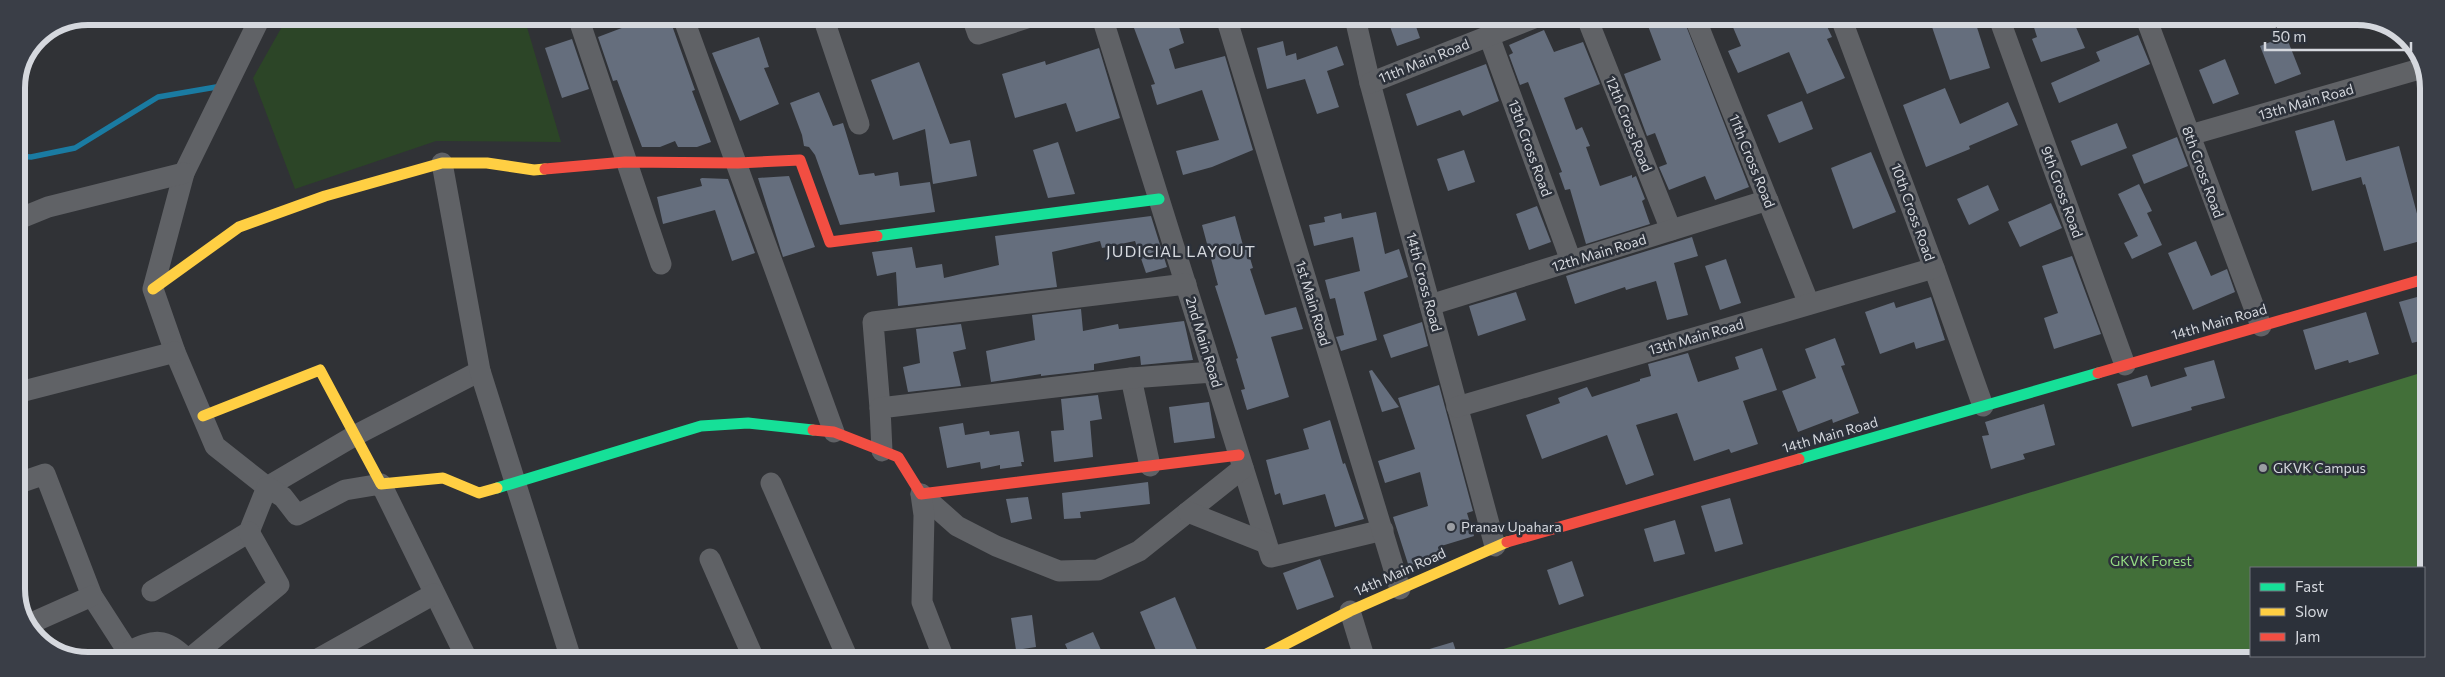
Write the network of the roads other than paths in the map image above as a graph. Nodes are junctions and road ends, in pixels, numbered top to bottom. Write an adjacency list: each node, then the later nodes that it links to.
1 (257, 25): 24 (street)
2 (581, 25): 21 (street)
3 (685, 25): 23 (street)
4 (826, 25): 19 (street)
5 (975, 25): 6 (street)
6 (1006, 25)
7 (1105, 25): 25 (street, 2nd Main Road)
8 (1228, 25): 60 (street, 1st Main Road)
9 (1357, 25): 18 (street, 14th Cross Road)
10 (1516, 25): 16 (street, 11th Main Road)
11 (1590, 25): 28 (street, 12th Cross Road)
12 (1698, 25): 26 (street, 11th Cross Road)
13 (1844, 25): 31 (street, 10th Cross Road)
14 (2002, 25): 39 (street, 9th Cross Road)
15 (2149, 25): 20 (street, 8th Cross Road)
16 (1489, 36): 18 (street, 11th Main Road); 29 (street, 13th Cross Road)
17 (2417, 69): 20 (street, 13th Main Road)
18 (1370, 83): 36 (street, 14th Cross Road)
19 (860, 124)
20 (2190, 135): 37 (street, 8th Cross Road)
21 (625, 162): 22 (street); 23 (street); 30 (street)
22 (442, 163): 34 (street); 40 (street)
23 (738, 163): 25 (street); 48 (street)
24 (184, 173): 27 (street); 34 (street)
25 (1159, 199): 33 (street, 2nd Main Road)
26 (1768, 200): 28 (street, 12th Main Road); 35 (street, 11th Cross Road)
27 (25, 216)
28 (1671, 230): 29 (street, 12th Main Road)
29 (1571, 261): 36 (street, 12th Main Road)
30 (661, 264)
31 (1934, 268): 35 (street, 13th Main Road); 45 (street, 10th Cross Road)
32 (2420, 280): 37 (street, 14th Main Road)
33 (1186, 284): 41 (street, 2nd Main Road); 46 (street)
34 (153, 290): 38 (street)
35 (1809, 304): 44 (street, 13th Main Road)
36 (1430, 305): 44 (street, 14th Cross Road)
37 (2261, 326): 39 (street, 14th Main Road)
38 (175, 352): 43 (street); 47 (street)
39 (2125, 365): 45 (street, 14th Main Road)
40 (480, 371): 49 (street); 54 (street)
41 (1213, 372): 42 (street); 51 (street, 2nd Main Road)
42 (1131, 378): 46 (street); 52 (street)
43 (25, 391)
44 (1458, 406): 63 (street, 14th Cross Road)
45 (1983, 406): 63 (street, 14th Main Road)
46 (880, 408): 50 (street)
47 (203, 416): 49 (street); 57 (street)
48 (834, 432): 50 (street); 54 (street)
49 (354, 436): 56 (street); 57 (street)
50 (882, 451): 58 (street)
51 (1241, 461): 52 (street); 59 (street); 62 (street, 2nd Main Road)
52 (1150, 466): 58 (street)
53 (25, 481): 68 (street)
54 (515, 483): 56 (street); 77 (street)
55 (771, 483): 79 (street)
56 (381, 484): 57 (street); 67 (street)
57 (267, 487): 61 (street)
58 (921, 494): 59 (street); 80 (street)
59 (1188, 512): 62 (street)
60 (1383, 530): 62 (street); 65 (street, 1st Main Road)
61 (249, 532): 66 (street); 74 (street)
62 (1266, 543)
63 (1495, 546): 65 (street, 14th Main Road)
64 (710, 559): 78 (street)
65 (1400, 588): 69 (street, 14th Main Road)
66 (152, 591)
67 (434, 594): 75 (street); 76 (street)
68 (92, 596): 70 (street); 71 (street)
69 (1350, 611): 81 (street, 14th Main Road); 82 (street)
70 (34, 622)
71 (128, 652)
72 (134, 652): 73 (street)
73 (181, 652)
74 (195, 652)
75 (330, 652)
76 (463, 652)
77 (569, 652)
78 (751, 652)
79 (845, 652)
80 (941, 652)
81 (1271, 652)
82 (1363, 652)

